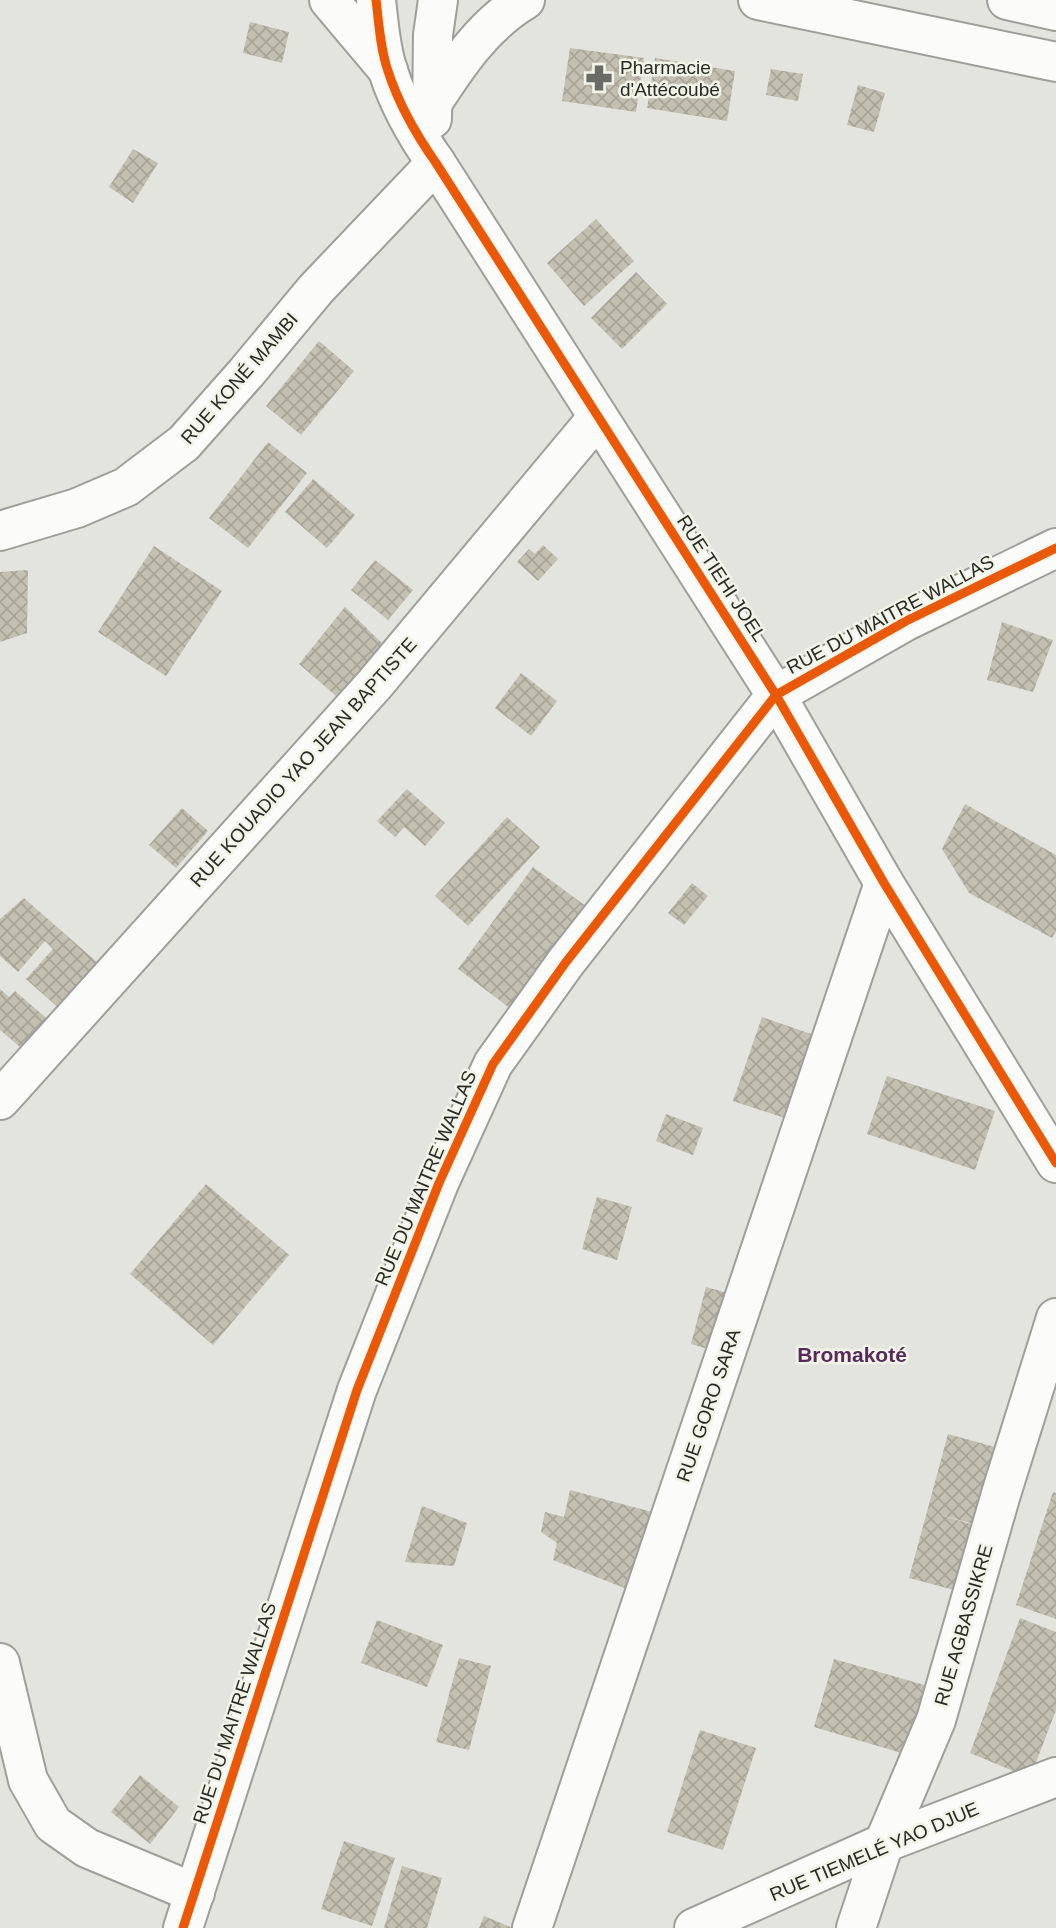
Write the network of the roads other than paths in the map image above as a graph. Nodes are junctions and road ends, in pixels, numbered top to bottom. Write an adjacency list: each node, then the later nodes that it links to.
1 (329, 0): 9 (street)
2 (376, 0): 9 (street)
3 (438, 0): 10 (street)
4 (525, 0): 10 (street)
5 (758, 0): 8 (street)
6 (1007, 0): 7 (street)
7 (1056, 11)
8 (1056, 62)
9 (388, 70): 11 (street, RUE TIEHI JOEL)
10 (431, 105): 11 (street)
11 (436, 163): 12 (street, RUE TIEHI JOEL); 13 (street, RUE KONÉ MAMBI)
12 (598, 417): 15 (street, RUE TIEHI JOEL); 17 (street, RUE KOUADIO YAO JEAN BAPTISTE)
13 (0, 531)
14 (1056, 548): 15 (street, RUE DU MAITRE WALLAS)
15 (776, 695): 16 (street, RUE TIEHI JOEL); 23 (street, RUE DU MAITRE WALLAS)
16 (884, 883): 18 (street, RUE TIEHI JOEL); 24 (street, RUE GORO SARA)
17 (0, 1100)
18 (1056, 1163)
19 (1056, 1318): 22 (street, RUE AGBASSIKRE)
20 (0, 1663): 23 (street)
21 (1056, 1777): 22 (street, RUE TIEMELÉ YAO DJUE)
22 (884, 1843): 25 (street, RUE TIEMELÉ YAO DJUE); 26 (street, RUE AGBASSIKRE)
23 (189, 1910)
24 (532, 1928)
25 (694, 1928)
26 (856, 1928)

